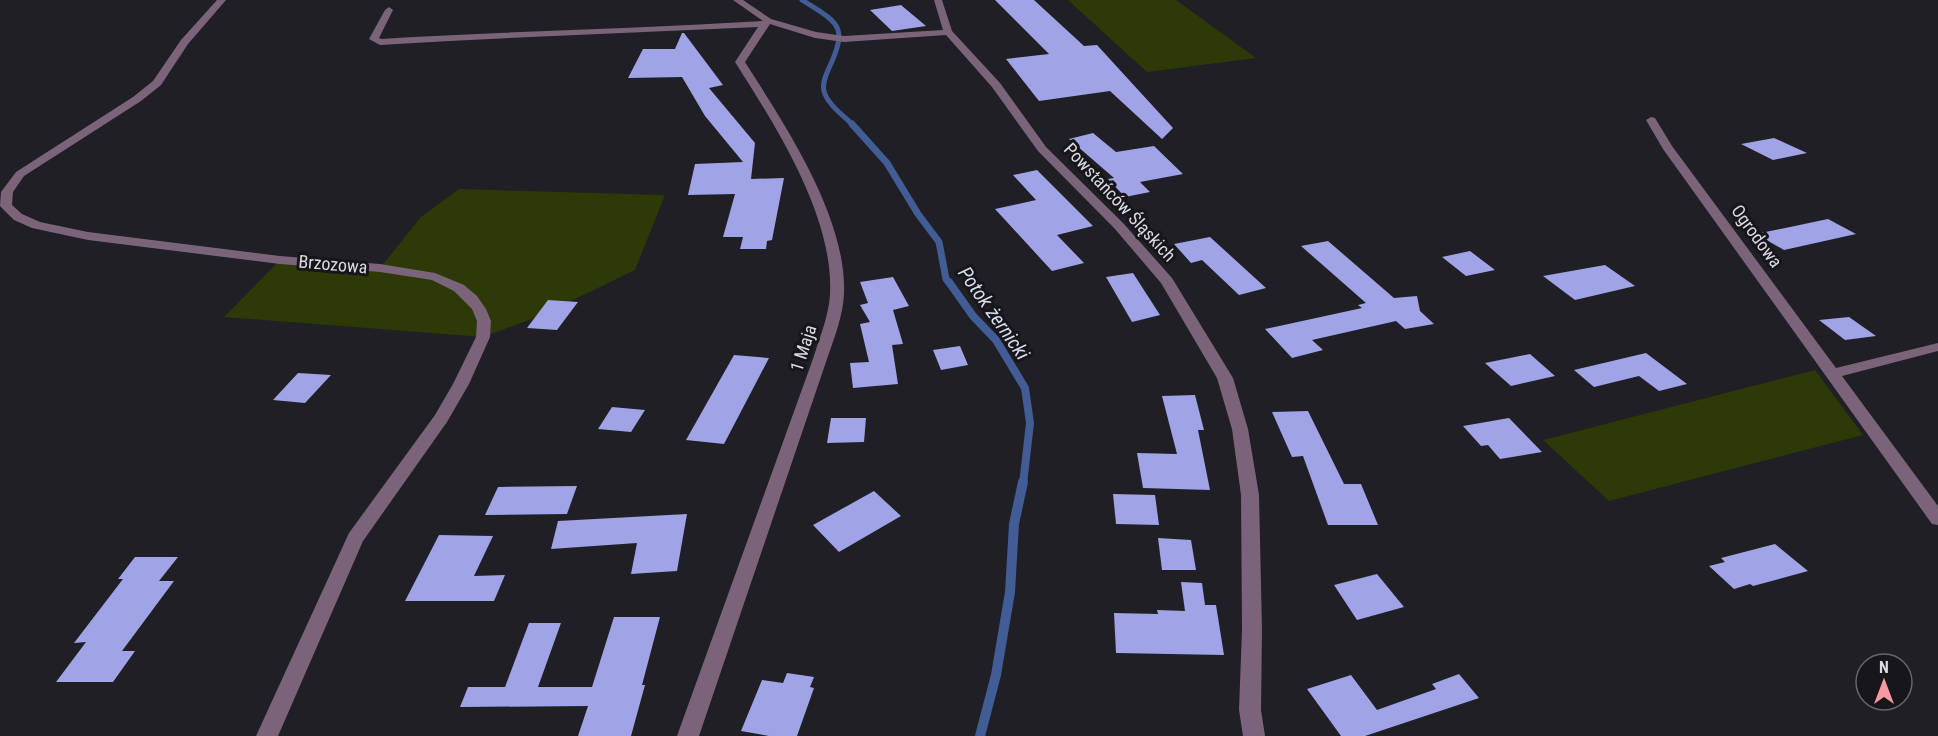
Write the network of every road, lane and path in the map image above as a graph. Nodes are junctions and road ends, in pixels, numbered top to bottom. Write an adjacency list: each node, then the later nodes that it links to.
1 (222, 0): 11 (street, Brzozowa)
2 (737, 0): 5 (street)
3 (938, 0): 6 (street, Powstańców Śląskich)
4 (389, 9): 5 (street)
5 (766, 23): 6 (street); 12 (street, 1 Maja)
6 (948, 32): 13 (street, Powstańców Śląskich)
7 (1651, 120): 9 (street, Ogrodowa)
8 (1938, 347): 9 (street)
9 (1833, 374): 10 (street, Ogrodowa)
10 (1938, 519)
11 (267, 736)
12 (688, 736)
13 (1254, 736)

